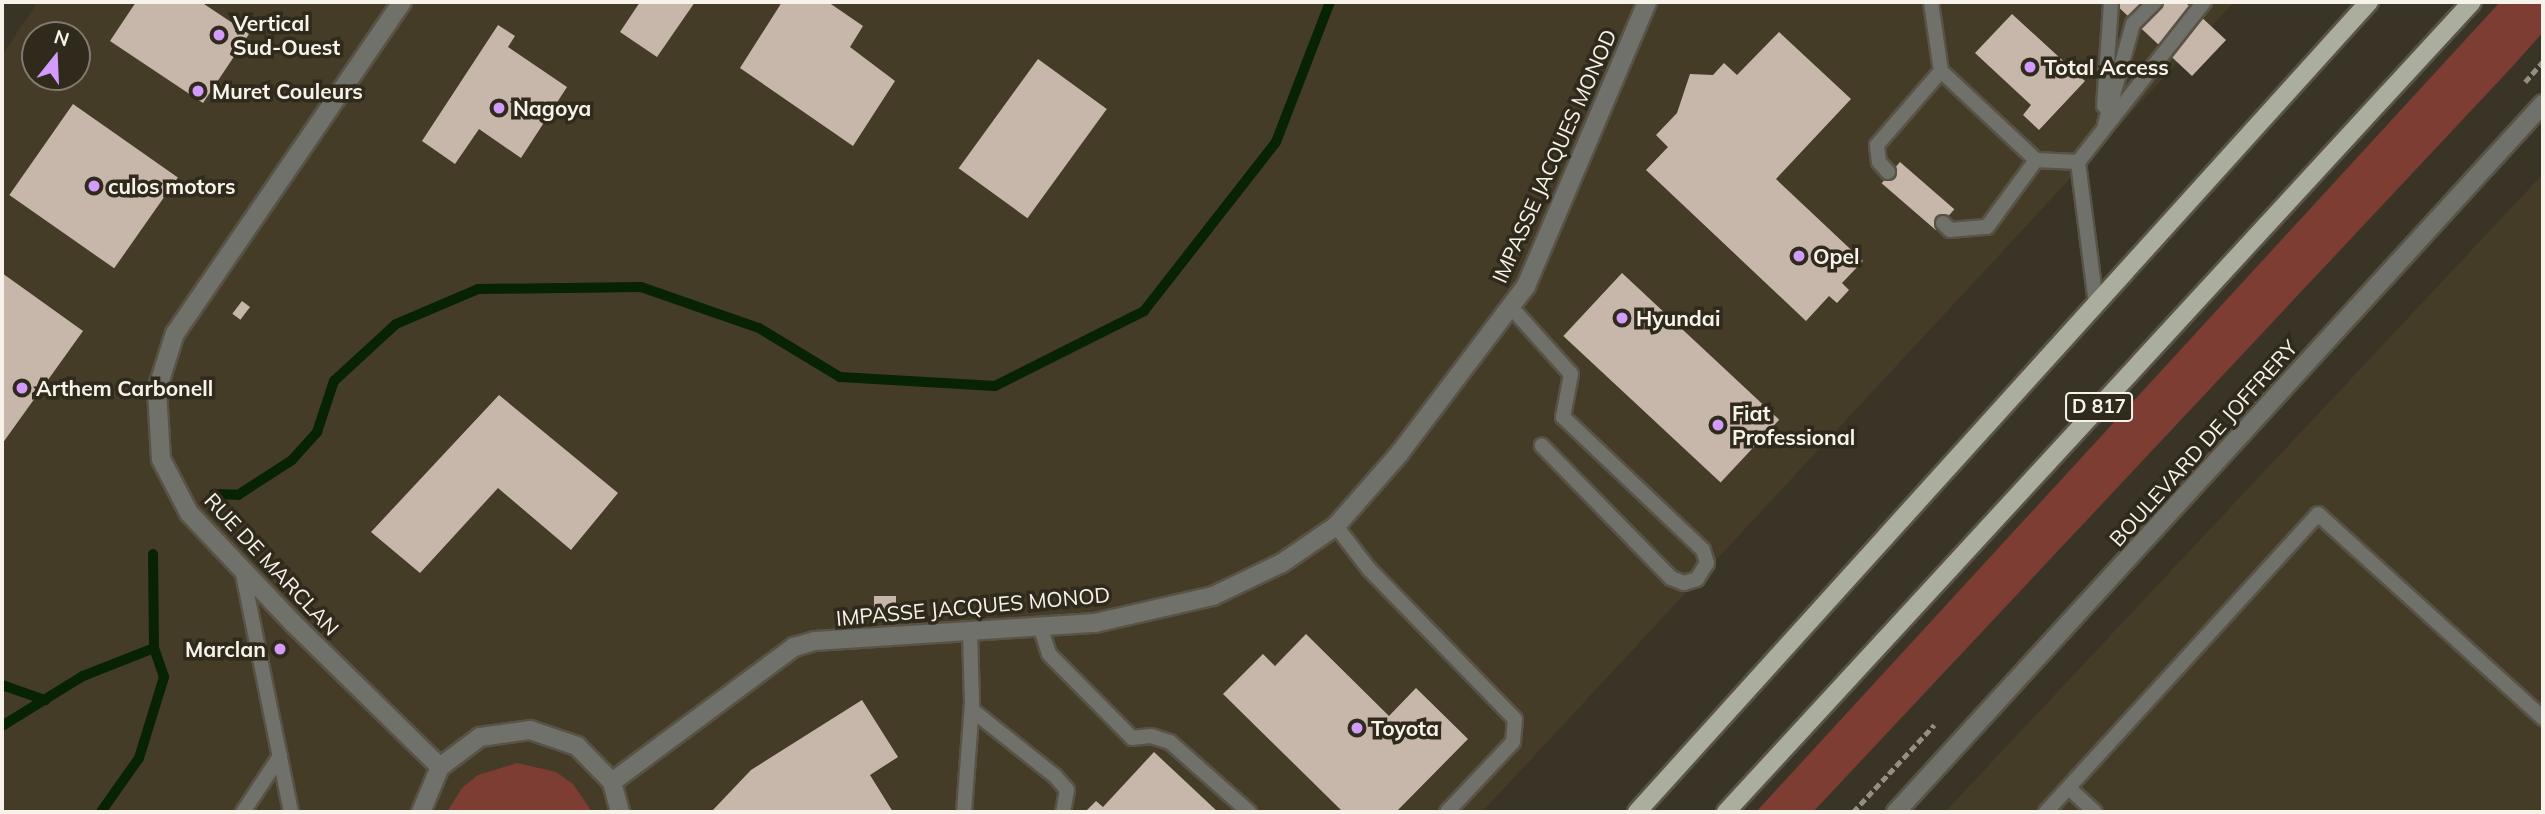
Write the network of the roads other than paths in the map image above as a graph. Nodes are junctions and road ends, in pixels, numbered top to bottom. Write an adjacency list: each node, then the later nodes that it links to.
1 (402, 2): 20 (street, RUE DE MARCLAN)
2 (1647, 2): 17 (street, IMPASSE JACQUES MONOD)
3 (1932, 2): 9 (lane)
4 (2110, 2): 11 (lane)
5 (2155, 2): 11 (lane)
6 (2204, 2): 11 (lane)
7 (2369, 2): 16 (main road)
8 (2472, 2): 38 (main road, D 817)
9 (1941, 71): 12 (lane); 14 (lane)
10 (2543, 104): 39 (street, BOULEVARD DE JOFFRERY)
11 (2102, 132): 13 (lane)
12 (2036, 160): 13 (lane); 15 (lane)
13 (2078, 162): 16 (lane)
14 (1888, 172)
15 (1943, 223)
16 (2096, 303): 37 (main road)
17 (1510, 306): 18 (lane); 19 (street, IMPASSE JACQUES MONOD)
18 (1542, 446)
19 (1336, 526): 21 (street, IMPASSE JACQUES MONOD); 36 (lane)
20 (242, 569): 25 (lane); 26 (street, RUE DE MARCLAN)
21 (1040, 626): 22 (street, IMPASSE JACQUES MONOD); 35 (lane)
22 (970, 630): 23 (lane); 27 (street, IMPASSE JACQUES MONOD)
23 (972, 710): 33 (lane); 34 (lane)
24 (2543, 718): 28 (lane)
25 (280, 756): 29 (lane); 30 (lane)
26 (440, 767): 27 (street); 31 (street)
27 (612, 782): 32 (street)
28 (2069, 788): 40 (lane); 41 (lane)
29 (243, 812)
30 (291, 812)
31 (421, 812)
32 (620, 812)
33 (964, 812)
34 (1063, 812)
35 (1249, 812)
36 (1447, 812)
37 (1637, 812)
38 (1726, 812)
39 (1896, 812)
40 (2046, 812)
41 (2095, 812)

